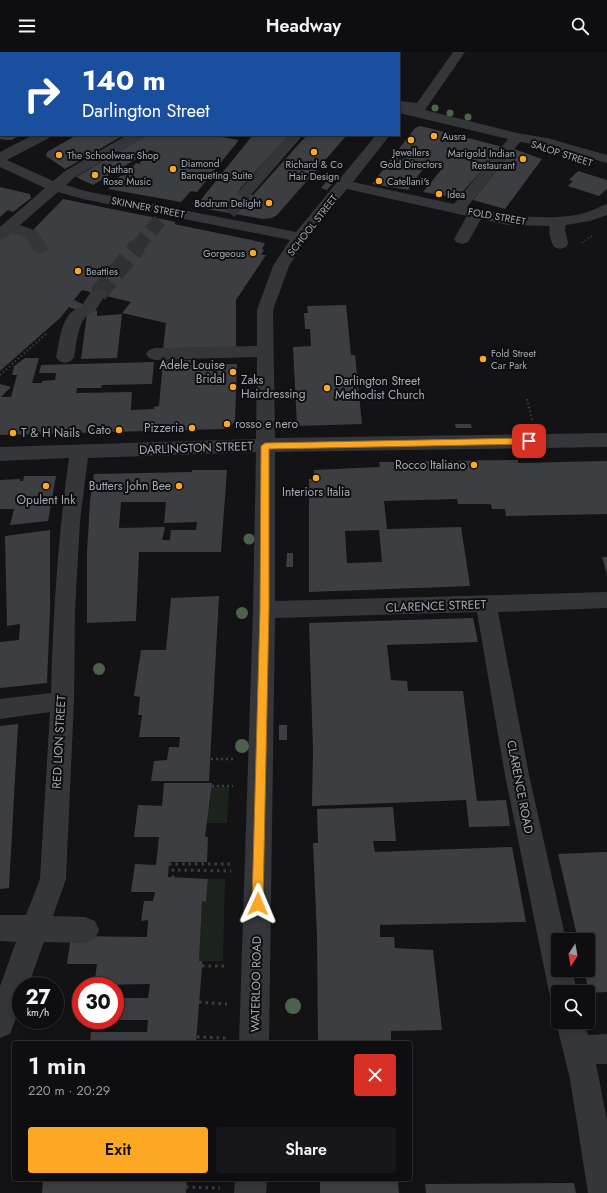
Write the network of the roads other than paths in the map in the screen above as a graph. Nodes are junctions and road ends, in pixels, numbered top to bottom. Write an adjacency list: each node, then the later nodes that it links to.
1 (459, 52): 2 (street)
2 (400, 109): 7 (street, SALOP STREET)
3 (42, 136): 8 (street)
4 (134, 136): 12 (street)
5 (295, 136): 13 (street)
6 (382, 136): 11 (street, SCHOOL STREET)
7 (517, 137): 9 (street, SALOP STREET); 10 (street, SALOP STREET); 14 (street, FOLD STREET)
8 (2, 157): 12 (street, SKINNER STREET)
9 (607, 159)
10 (607, 168)
11 (344, 184): 14 (street, FOLD STREET); 19 (street, SCHOOL STREET)
12 (55, 187): 18 (street); 19 (street, SKINNER STREET)
13 (245, 193)
14 (458, 208): 15 (street, FOLD STREET)
15 (477, 212): 17 (street, FOLD STREET); 20 (street)
16 (605, 212): 17 (street, FOLD STREET)
17 (560, 221): 21 (street)
18 (5, 231): 22 (street)
19 (300, 237): 24 (street, SCHOOL STREET)
20 (462, 239)
21 (560, 244)
22 (40, 248)
23 (91, 303): 26 (street)
24 (265, 351): 25 (street); 28 (street, SCHOOL STREET)
25 (155, 354)
26 (65, 357)
27 (607, 440): 28 (street, DARLINGTON STREET)
28 (265, 446): 29 (street, DARLINGTON STREET); 33 (street, WATERLOO ROAD)
29 (80, 452): 30 (street, DARLINGTON STREET); 34 (street, RED LION STREET)
30 (0, 454)
31 (607, 600): 32 (street, CLARENCE STREET)
32 (486, 604): 33 (street, CLARENCE STREET); 39 (street, CLARENCE ROAD)
33 (264, 610): 42 (street, WATERLOO ROAD)
34 (62, 701): 35 (street); 37 (street, RED LION STREET)
35 (0, 709)
36 (0, 928): 37 (street)
37 (34, 928): 38 (street); 40 (street, RED LION STREET)
38 (86, 930)
39 (551, 936)
40 (0, 1024)
41 (576, 1029): 43 (street)
42 (254, 1041)
43 (593, 1049): 46 (street)
44 (251, 1181): 45 (street)
45 (250, 1193)
46 (604, 1193)

